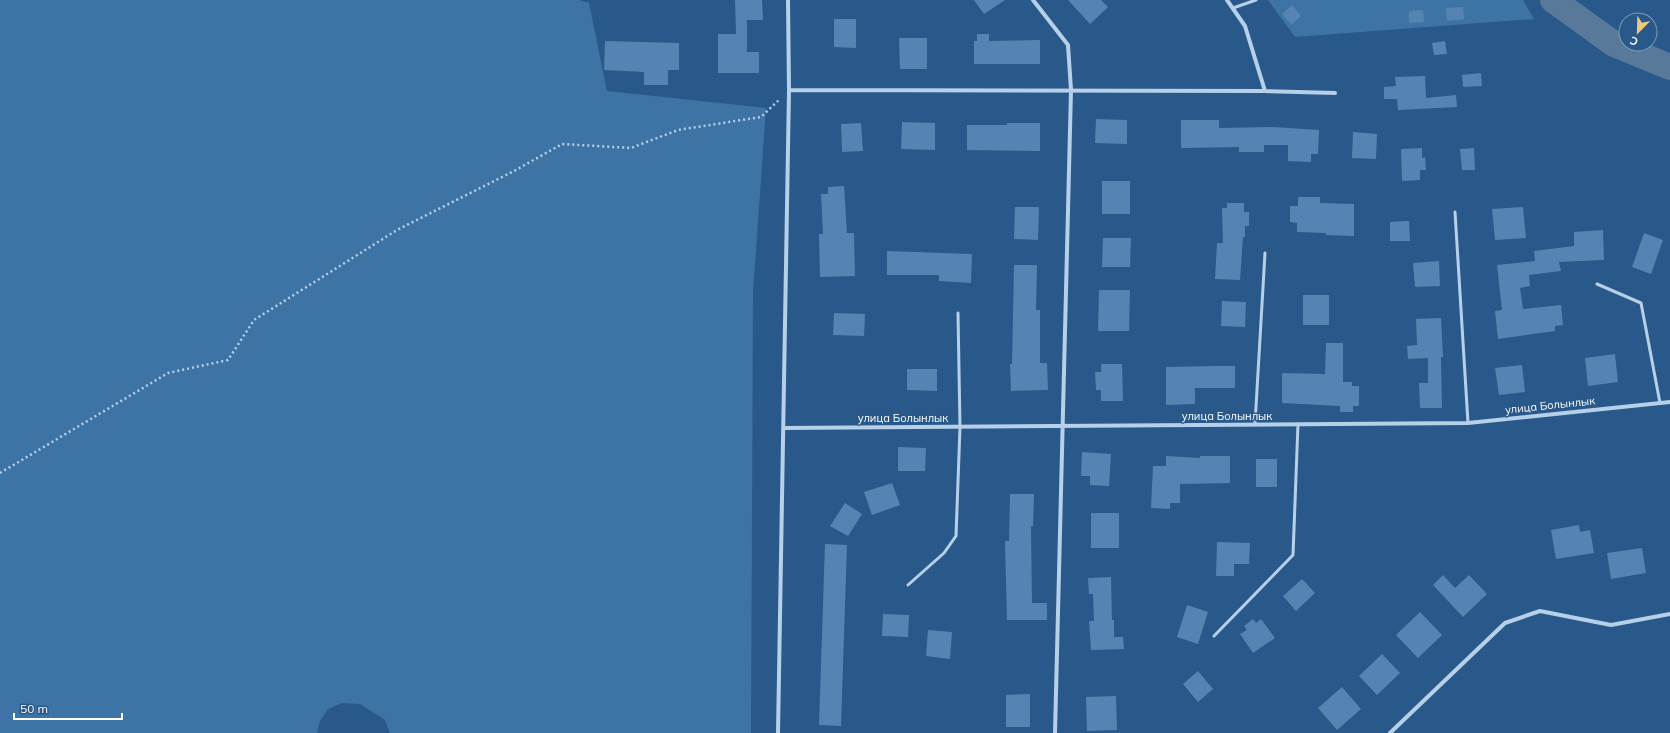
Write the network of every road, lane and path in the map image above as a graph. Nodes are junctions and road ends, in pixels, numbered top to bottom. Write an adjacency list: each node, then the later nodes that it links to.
1 (788, 0): 6 (street)
2 (1033, 0): 7 (street)
3 (1227, 0): 5 (street)
4 (1256, 0): 5 (lane)
5 (1233, 8): 8 (street)
6 (789, 90): 7 (street); 21 (street); 22 (path)
7 (1071, 90): 8 (street); 19 (street)
8 (1265, 91): 9 (street)
9 (1335, 93)
10 (1455, 212): 16 (lane)
11 (1265, 253): 17 (lane)
12 (1597, 284): 15 (lane)
13 (958, 313): 20 (lane)
14 (1670, 402): 15 (street, улица Болынлык)
15 (1660, 403): 16 (street, улица Болынлык)
16 (1468, 423): 18 (street, улица Болынлык)
17 (1255, 424): 18 (street, улица Болынлык); 19 (street, улица Болынлык)
18 (1298, 424): 25 (lane)
19 (1062, 426): 20 (street, улица Болынлык); 27 (street)
20 (960, 427): 21 (street, улица Болынлык); 23 (lane)
21 (784, 428): 26 (street)
22 (0, 473)
23 (908, 585)
24 (1670, 614): 28 (street)
25 (1214, 636)
26 (778, 733)
27 (1055, 733)
28 (1390, 733)

